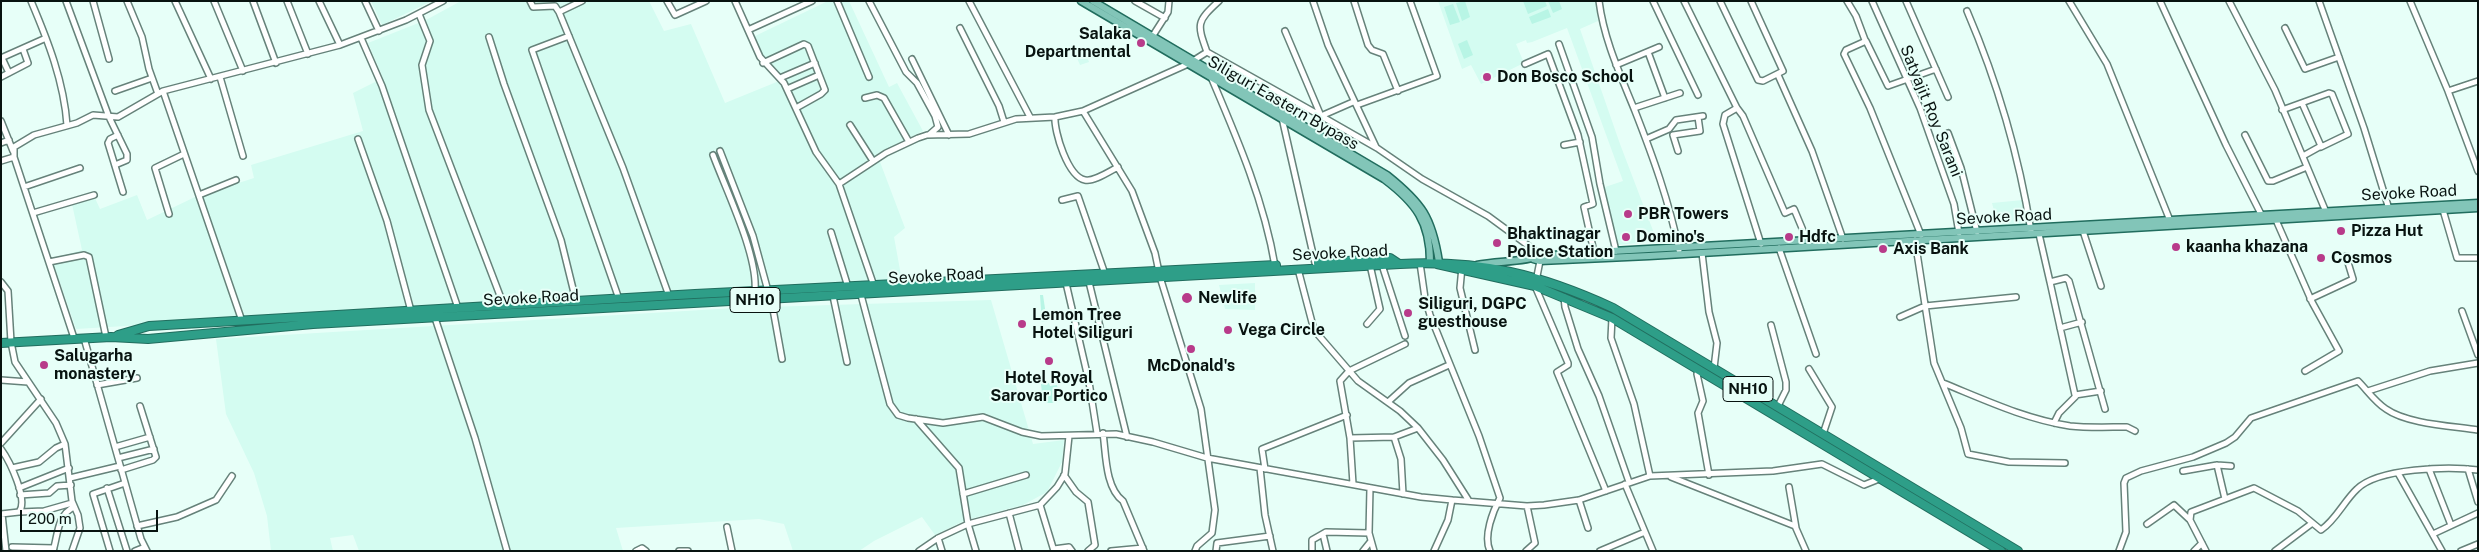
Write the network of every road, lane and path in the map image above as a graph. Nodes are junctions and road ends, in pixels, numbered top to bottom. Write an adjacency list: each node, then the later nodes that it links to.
1 (31, 1): 57 (street)
2 (66, 1): 111 (street)
3 (93, 1): 69 (street)
4 (127, 1): 86 (street)
5 (175, 1): 88 (street)
6 (214, 1): 78 (street)
7 (253, 1): 72 (street)
8 (286, 1): 66 (street)
9 (319, 1): 61 (street)
10 (365, 1): 53 (street)
11 (428, 1): 44 (street)
12 (443, 1): 44 (street)
13 (530, 1): 46 (street)
14 (582, 1): 46 (street)
15 (667, 1): 16 (street)
16 (706, 1)
17 (812, 1): 43 (street)
18 (836, 1): 84 (street)
19 (869, 1): 120 (street)
20 (968, 1): 109 (street)
21 (1081, 1): 71 (main road, Siliguri Eastern Bypass)
22 (1093, 1): 56 (main road, Siliguri Eastern Bypass)
23 (1135, 1): 48 (street)
24 (1169, 1): 48 (street)
25 (1219, 1): 64 (street)
26 (1313, 1): 102 (street)
27 (1355, 1): 93 (street)
28 (1410, 1): 93 (street)
29 (1600, 1): 76 (street)
30 (1653, 1): 97 (street)
31 (1684, 1): 105 (street)
32 (1720, 1): 81 (street)
33 (1751, 1): 81 (street)
34 (1847, 1): 59 (street)
35 (1872, 1): 89 (street, Satyajit Roy Sarani)
36 (1906, 1): 77 (street)
37 (2069, 1): 163 (street)
38 (2160, 1): 161 (street)
39 (2230, 1): 106 (street)
40 (2319, 1): 67 (street)
41 (2410, 1): 94 (street)
42 (736, 2): 51 (street)
43 (800, 4): 51 (street)
44 (430, 8): 47 (street)
45 (1967, 11): 167 (street)
46 (559, 12): 54 (street)
47 (419, 14): 53 (street); 218 (street)
48 (1165, 18): 56 (street)
49 (960, 28): 114 (street)
50 (2285, 28): 67 (street)
51 (748, 30): 73 (street)
52 (1284, 31): 108 (street)
53 (379, 32): 58 (street)
54 (569, 36): 211 (street); 215 (street)
55 (490, 37): 217 (street)
56 (1152, 37): 71 (main road, Siliguri Eastern Bypass)
57 (46, 38): 63 (street); 115 (street)
58 (361, 38): 61 (street); 220 (street)
59 (1865, 40): 89 (street); 170 (street)
60 (1559, 44): 177 (street)
61 (340, 45): 66 (street)
62 (1659, 47): 65 (street)
63 (23, 49): 68 (street); 79 (street)
64 (1207, 52): 71 (street); 108 (street)
65 (1648, 52): 76 (street); 100 (street)
66 (308, 54): 72 (street)
67 (2339, 57): 157 (street)
68 (2, 58): 79 (street)
69 (109, 59)
70 (912, 59): 121 (street)
71 (1190, 62): 85 (main road, Siliguri Eastern Bypass); 107 (street); 186 (main road, Siliguri Eastern Bypass)
72 (276, 63): 78 (street)
73 (763, 63): 74 (street); 87 (street)
74 (814, 63): 80 (street); 87 (street)
75 (1525, 64): 129 (street)
76 (1616, 65): 104 (street)
77 (1936, 69): 89 (street); 98 (street)
78 (243, 71): 83 (street)
79 (9, 73): 82 (street)
80 (819, 75): 91 (street); 103 (street)
81 (1778, 75): 171 (street)
82 (1, 77)
83 (220, 77): 88 (street); 137 (street)
84 (869, 77)
85 (1211, 77): 112 (main road, Siliguri Eastern Bypass); 194 (street)
86 (152, 78): 92 (street); 95 (street)
87 (780, 78): 91 (street)
88 (211, 79): 95 (street)
89 (1907, 80): 168 (street, Satyajit Roy Sarani)
90 (2478, 81): 94 (street)
91 (787, 89): 103 (street)
92 (115, 91)
93 (1398, 91): 102 (street)
94 (2448, 91): 146 (street)
95 (160, 93): 111 (street); 135 (street)
96 (1680, 93): 100 (street)
97 (1698, 95)
98 (1948, 97)
99 (865, 98): 128 (street)
100 (1665, 98): 104 (street)
101 (2302, 103): 106 (street); 131 (street); 131 (street)
102 (1355, 104): 108 (street); 132 (street)
103 (796, 108): 148 (street)
104 (1634, 108): 125 (street)
105 (1737, 108): 173 (street); 175 (street)
106 (2282, 110): 139 (street)
107 (1083, 111): 110 (street); 143 (street)
108 (1321, 116): 132 (street)
109 (1030, 117): 110 (street); 114 (street)
110 (1055, 117): 143 (street)
111 (109, 118): 115 (street); 119 (street)
112 (1282, 118): 185 (main road, Siliguri Eastern Bypass); 189 (street)
113 (1, 121): 126 (street)
114 (1004, 122): 121 (street)
115 (67, 125): 136 (street)
116 (850, 125): 141 (street)
117 (1670, 128): 122 (street); 122 (street); 125 (street)
118 (1948, 133): 166 (street)
119 (118, 135): 142 (street); 142 (street)
120 (927, 135): 121 (street); 128 (street)
121 (949, 135)
122 (1673, 135): 134 (street)
123 (2246, 135): 144 (street)
124 (358, 139): 221 (street)
125 (1646, 139): 178 (street)
126 (9, 140): 127 (street); 136 (street)
127 (1, 142)
128 (909, 142): 141 (street)
129 (1580, 142): 130 (street); 179 (street)
130 (1564, 145)
131 (2321, 147): 139 (street)
132 (1377, 148): 183 (street)
133 (720, 151): 210 (street)
134 (1678, 151)
135 (184, 154): 152 (street); 160 (street)
136 (14, 155): 140 (street); 149 (street)
137 (242, 156)
138 (713, 156): 208 (street)
139 (2303, 156): 144 (street)
140 (1, 161)
141 (873, 161): 148 (street)
142 (115, 165): 150 (street)
143 (1118, 167): 198 (street)
144 (2307, 167): 158 (street)
145 (80, 168): 149 (street)
146 (2478, 171)
147 (236, 180): 152 (street)
148 (839, 184): 204 (street)
149 (24, 187): 159 (street)
150 (123, 192)
151 (94, 195): 159 (street)
152 (199, 195): 226 (street)
153 (1062, 200): 197 (street)
154 (2478, 203): 157 (main road, Sevoke Road)
155 (2478, 208): 156 (main road, Sevoke Road)
156 (2443, 210): 157 (main road, Sevoke Road); 182 (street)
157 (2389, 211): 158 (main road, Sevoke Road); 162 (main road, Sevoke Road)
158 (2326, 212): 161 (main road, Sevoke Road)
159 (33, 213): 184 (street)
160 (169, 214)
161 (2262, 218): 162 (main road, Sevoke Road); 163 (main road, Sevoke Road)
162 (2276, 220): 216 (street)
163 (2171, 223): 164 (main road, Sevoke Road); 167 (main road, Sevoke Road)
164 (2083, 231): 169 (main road, Sevoke Road); 206 (street)
165 (831, 232): 207 (street)
166 (1977, 232): 167 (main road, Sevoke Road); 168 (main road, Sevoke Road)
167 (2031, 232): 169 (main road, Sevoke Road); 174 (main road, Sevoke Road)
168 (1959, 233): 170 (main road, Sevoke Road)
169 (2039, 234): 202 (street)
170 (1921, 235): 172 (main road, Sevoke Road)
171 (1843, 239): 172 (main road, Sevoke Road); 173 (main road, Sevoke Road)
172 (1888, 239): 174 (main road, Sevoke Road); 176 (main road, Sevoke Road)
173 (1808, 240): 175 (main road, Sevoke Road)
174 (1915, 240): 219 (street)
175 (1761, 246): 176 (main road, Sevoke Road); 178 (main road, Sevoke Road); 180 (main road, Sevoke Road)
176 (1779, 248): 239 (street)
177 (1616, 251): 178 (main road, Sevoke Road); 179 (main road, Sevoke Road)
178 (1680, 251): 180 (main road, Sevoke Road); 183 (main road, Sevoke Road)
179 (1594, 252): 183 (main road, Sevoke Road)
180 (1702, 252): 245 (street)
181 (2346, 256): 216 (street)
182 (2478, 258)
183 (1537, 259): 193 (main road, Sevoke Road); 199 (street)
184 (49, 262): 232 (street); 233 (street)
185 (1430, 262): 186 (highway, NH10); 187 (highway, NH10); 196 (highway)
186 (1440, 262): 188 (highway, NH10)
187 (1420, 263): 190 (highway, NH10); 244 (street)
188 (1463, 263): 193 (highway, NH10); 196 (street)
189 (1315, 264): 190 (highway, Sevoke Road); 194 (highway, Sevoke Road)
190 (1400, 264): 192 (highway, Sevoke Road / NH10)
191 (1370, 265): 192 (highway, Sevoke Road / NH10); 195 (highway, Sevoke Road / NH10); 228 (street)
192 (1382, 265): 231 (street)
193 (1477, 265): 199 (highway, NH10)
194 (1275, 266): 198 (highway, Sevoke Road)
195 (1298, 270): 198 (highway, Sevoke Road / NH10); 249 (street)
196 (1461, 271): 205 (highway); 238 (street)
197 (1106, 274): 198 (highway, Sevoke Road); 204 (highway, Sevoke Road)
198 (1160, 275): 201 (highway, Sevoke Road / NH10); 282 (street)
199 (1537, 277): 205 (street); 245 (highway, NH10)
200 (1, 282): 235 (street)
201 (1089, 282): 203 (highway, Sevoke Road / NH10); 272 (street)
202 (2050, 282): 227 (street); 230 (street)
203 (1066, 283): 209 (highway, Sevoke Road / NH10); 269 (street)
204 (874, 286): 207 (highway, Sevoke Road)
205 (1536, 286): 214 (highway); 311 (street)
206 (2101, 286)
207 (848, 287): 210 (highway, Sevoke Road)
208 (756, 291): 210 (highway, Sevoke Road); 211 (highway, Sevoke Road)
209 (861, 294): 212 (highway, Sevoke Road / NH10); 264 (street)
210 (769, 295): 212 (highway, Sevoke Road / NH10); 224 (highway, Sevoke Road / NH10); 241 (street)
211 (669, 296): 215 (highway, Sevoke Road)
212 (833, 296): 242 (street)
213 (2016, 297): 219 (street)
214 (1564, 298): 225 (highway); 304 (street)
215 (619, 299): 217 (highway, Sevoke Road)
216 (2310, 299): 248 (street)
217 (576, 301): 218 (highway, Sevoke Road)
218 (504, 306): 220 (highway, Sevoke Road)
219 (1925, 306): 223 (street); 253 (street)
220 (458, 308): 221 (highway, Sevoke Road)
221 (412, 311): 226 (highway, Sevoke Road)
222 (2462, 311): 240 (street)
223 (1900, 317)
224 (435, 318): 232 (highway, Sevoke Road / NH10); 359 (street)
225 (1612, 318): 246 (highway); 299 (street)
226 (242, 321): 232 (highway, Sevoke Road)
227 (2082, 322): 230 (street); 255 (street)
228 (1366, 324)
229 (1771, 325): 261 (street)
230 (2060, 328): 257 (street)
231 (1405, 336)
232 (109, 337): 234 (highway, Sevoke Road / NH10)
233 (74, 338): 234 (highway, Sevoke Road / NH10); 235 (highway, Sevoke Road / NH10)
234 (84, 338): 254 (street)
235 (11, 342): 236 (highway, Sevoke Road / NH10); 252 (street)
236 (1, 343)
237 (1406, 344): 249 (street)
238 (1475, 350)
239 (1816, 354)
240 (2478, 355)
241 (782, 359)
242 (847, 362)
243 (2478, 363): 256 (street)
244 (1449, 365): 259 (street); 320 (street)
245 (1714, 368): 261 (highway, NH10)
246 (1698, 369): 297 (street); 302 (highway)
247 (1809, 369): 270 (street)
248 (2305, 371)
249 (1349, 372): 259 (street); 263 (street)
250 (137, 378): 254 (street)
251 (1, 380): 252 (street)
252 (28, 382): 258 (street)
253 (1943, 383): 265 (street); 283 (street)
254 (97, 385): 278 (street)
255 (2101, 391): 257 (street); 262 (street)
256 (2368, 391): 267 (street); 387 (street)
257 (2076, 396): 265 (street)
258 (41, 399): 276 (street); 277 (street)
259 (1388, 402): 266 (street)
260 (140, 406): 273 (street)
261 (1778, 406): 270 (highway, NH10)
262 (2105, 408)
263 (1347, 415): 275 (street); 289 (street)
264 (916, 419): 271 (street); 312 (street)
265 (2054, 423): 268 (street)
266 (1418, 428): 274 (street); 318 (street)
267 (2478, 430)
268 (2134, 431)
269 (1100, 433): 271 (street); 272 (street); 353 (street)
270 (1823, 434): 386 (highway, NH10)
271 (1069, 436): 296 (street)
272 (1127, 436): 282 (street)
273 (150, 437): 278 (street); 280 (street)
274 (1394, 437): 275 (street); 313 (street)
275 (1350, 438): 306 (street)
276 (1, 442)
277 (65, 444): 286 (street); 287 (street)
278 (115, 447): 281 (street)
279 (1, 449): 286 (street)
280 (154, 450): 281 (street); 288 (street)
281 (118, 458): 288 (street)
282 (1207, 458): 289 (street); 341 (street)
283 (2065, 463)
284 (2217, 465): 285 (street); 292 (street); 315 (street)
285 (2231, 466)
286 (12, 468): 308 (street)
287 (69, 468): 301 (street); 308 (street)
288 (120, 468): 301 (street); 303 (street)
289 (1263, 468): 306 (street); 342 (street)
290 (2468, 468): 291 (street); 293 (street); 319 (street)
291 (2429, 469): 294 (street); 332 (street)
292 (2183, 470)
293 (2478, 470)
294 (2398, 473): 331 (street); 340 (street)
295 (1026, 475): 312 (street)
296 (1064, 475): 322 (street); 370 (street)
297 (1709, 475): 300 (street); 302 (street)
298 (232, 476): 333 (street)
299 (1650, 476): 300 (street); 304 (street)
300 (1668, 476): 336 (street)
301 (70, 478): 305 (street)
302 (1879, 479): 385 (highway)
303 (125, 483): 309 (street); 333 (street)
304 (1627, 483): 311 (street); 338 (street)
305 (71, 484): 314 (street); 321 (street)
306 (1353, 484): 310 (street)
307 (1789, 487): 336 (street)
308 (19, 488): 314 (street)
309 (107, 488): 356 (street); 357 (street)
310 (1370, 488): 313 (street); 337 (street)
311 (1606, 491): 317 (street)
312 (963, 494): 329 (street)
313 (1404, 494): 316 (street)
314 (20, 495): 324 (street)
315 (2225, 499): 328 (street); 331 (street)
316 (1452, 500): 318 (street); 379 (street)
317 (1579, 500): 323 (street); 335 (street)
318 (1469, 501): 320 (street)
319 (2478, 502)
320 (1496, 503): 323 (street); 380 (street)
321 (73, 505): 324 (street); 349 (street); 355 (street)
322 (1040, 506): 325 (street); 352 (street)
323 (1527, 506): 381 (street)
324 (19, 512): 327 (street)
325 (1009, 513): 329 (street); 368 (street)
326 (2478, 513): 332 (street)
327 (2, 514): 354 (street)
328 (2190, 520): 330 (street); 345 (street)
329 (968, 524): 343 (street); 367 (street)
330 (2147, 524)
331 (2311, 524): 390 (street)
332 (2451, 525): 340 (street)
333 (137, 526): 350 (street)
334 (727, 527): 364 (street)
335 (1588, 528)
336 (1797, 528): 384 (street)
337 (1369, 532): 339 (street); 344 (street)
338 (1644, 532): 351 (street); 383 (street)
339 (1323, 534): 375 (street); 376 (street)
340 (2433, 534): 391 (street)
341 (1210, 535): 346 (street); 372 (street)
342 (1270, 536): 346 (street); 374 (street)
343 (938, 538): 365 (street); 366 (street)
344 (1371, 541): 377 (street); 378 (street)
345 (2202, 543): 388 (street); 389 (street)
346 (1215, 544): 373 (street)
347 (2478, 544): 392 (street)
348 (12, 547): 349 (street)
349 (53, 549)
350 (146, 549): 358 (street)
351 (1607, 549): 382 (street)
352 (1054, 550): 369 (street)
353 (1143, 550): 371 (street)
354 (6, 551)
355 (72, 551)
356 (110, 551)
357 (127, 551)
358 (135, 551)
359 (507, 551)
360 (636, 551): 361 (street)
361 (646, 551)
362 (679, 551): 363 (street)
363 (688, 551)
364 (732, 551)
365 (919, 551)
366 (942, 551)
367 (976, 551)
368 (1019, 551)
369 (1072, 551)
370 (1088, 551)
371 (1111, 551)
372 (1195, 551)
373 (1216, 551)
374 (1273, 551)
375 (1312, 551)
376 (1326, 551)
377 (1363, 551)
378 (1374, 551)
379 (1434, 551)
380 (1490, 551)
381 (1526, 551)
382 (1600, 551)
383 (1653, 551)
384 (1806, 551)
385 (2001, 551)
386 (2018, 551)
387 (2119, 551)
388 (2194, 551)
389 (2206, 551)
390 (2275, 551)
391 (2442, 551)
392 (2461, 551)

